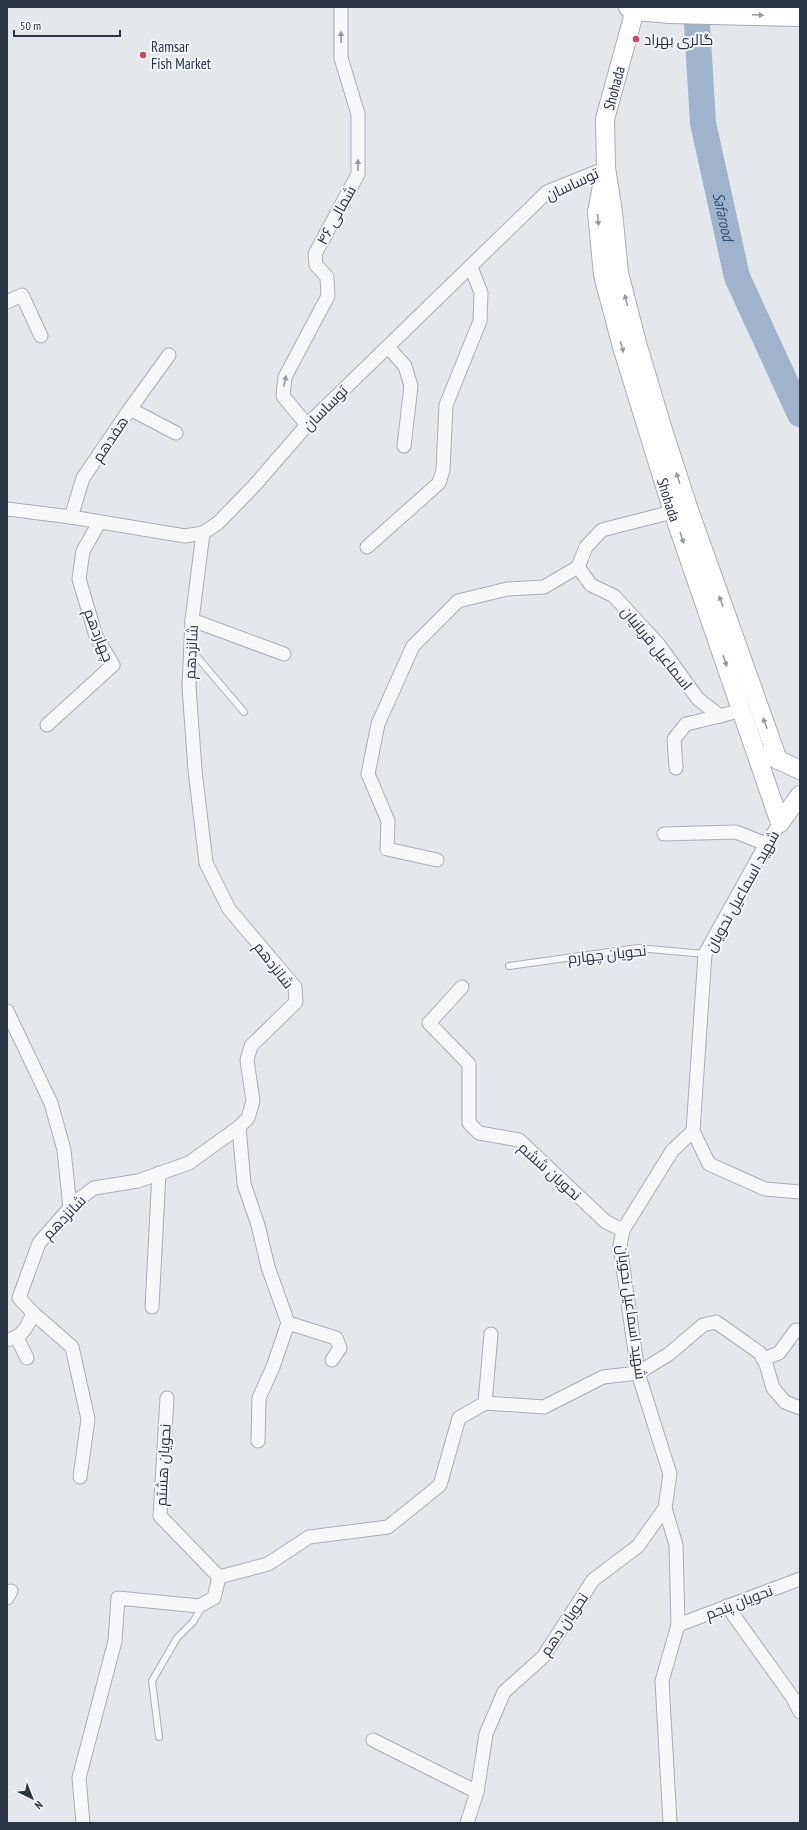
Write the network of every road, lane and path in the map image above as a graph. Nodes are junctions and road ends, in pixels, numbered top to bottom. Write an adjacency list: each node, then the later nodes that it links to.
1 (341, 7): 11 (street, شمالی ۴۶, one-way to 1)
2 (632, 8): 3 (main road, one-way to 3); 4 (main road, Shohada)
3 (800, 16)
4 (606, 168): 5 (street, توساسان); 15 (main road, Shohada)
5 (471, 267): 8 (street, توساسان); 19 (street)
6 (7, 302): 7 (street)
7 (41, 336)
8 (388, 347): 11 (street, توساسان); 13 (street)
9 (169, 355): 10 (street)
10 (130, 409): 12 (street, هفدهم); 16 (street, هفدهم)
11 (307, 425): 18 (street, توساسان)
12 (176, 433)
13 (404, 446)
14 (7, 509): 16 (street, توساسان)
15 (680, 510): 20 (street); 24 (main road, Shohada, one-way to 24); 29 (main road, Shohada, one-way to 15)
16 (71, 517): 17 (street, توساسان)
17 (100, 523): 18 (street, توساسان); 27 (street, چهاردهم)
18 (203, 533): 21 (street, شانزدهم)
19 (367, 547)
20 (578, 567): 26 (street, اسماعیل قربانیان); 36 (street)
21 (192, 620): 22 (street, شانزدهم); 23 (street)
22 (191, 650): 25 (lane); 41 (street, شانزدهم)
23 (284, 654)
24 (742, 710): 26 (street); 28 (main road, Shohada)
25 (244, 712)
26 (720, 716): 30 (street)
27 (47, 725)
28 (756, 750): 29 (main road); 33 (main road, Shohada)
29 (778, 760): 31 (main road)
30 (676, 768)
31 (800, 770)
32 (800, 795): 33 (main road, شهید اسماعیل نحویان)
33 (780, 823): 35 (street, شهید اسماعیل نحویان)
34 (664, 834): 35 (street)
35 (766, 844): 37 (street, شهید اسماعیل نحویان)
36 (437, 860)
37 (705, 954): 38 (lane, نحویان چهارم); 42 (street, شهید اسماعیل نحویان)
38 (509, 966)
39 (462, 987): 46 (street, نحویان ششم)
40 (7, 1011): 45 (street)
41 (239, 1127): 43 (street, شانزدهم); 50 (street)
42 (693, 1131): 44 (street); 46 (street, شهید اسماعیل نحویان)
43 (159, 1173): 45 (street, شانزدهم); 48 (street)
44 (800, 1192)
45 (70, 1208): 47 (street, شانزدهم)
46 (623, 1230): 57 (street, شهید اسماعیل نحویان)
47 (13, 1299): 49 (street, شانزدهم)
48 (152, 1307)
49 (33, 1312): 53 (street); 62 (street, شانزدهم)
50 (288, 1323): 56 (street); 61 (street)
51 (796, 1330): 55 (street)
52 (491, 1334): 59 (street)
53 (12, 1339): 54 (street)
54 (27, 1358)
55 (763, 1359): 57 (street); 60 (street)
56 (332, 1360)
57 (638, 1373): 59 (street); 63 (street, شهید اسماعیل نحویان)
58 (167, 1398): 64 (street, نحویان هشتم)
59 (485, 1403): 64 (street)
60 (800, 1408)
61 (258, 1441)
62 (80, 1478)
63 (665, 1508): 68 (street, شهید اسماعیل نحویان); 72 (street, نحویان دهم)
64 (219, 1577): 66 (street)
65 (800, 1579): 67 (street, نحویان پنجم)
66 (203, 1604): 70 (lane); 73 (street)
67 (727, 1606): 68 (street, نحویان پنجم); 69 (street)
68 (678, 1625): 75 (street, شهید اسماعیل نحویان)
69 (800, 1712)
70 (159, 1737)
71 (373, 1740): 72 (street)
72 (477, 1792): 74 (street, نحویان دهم)
73 (83, 1823)
74 (467, 1823)
75 (670, 1823)

